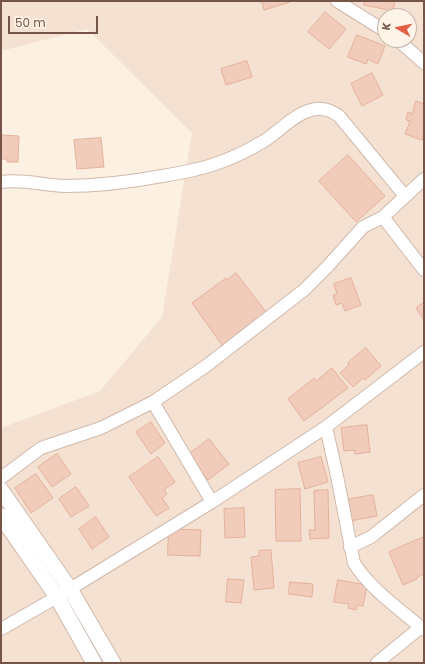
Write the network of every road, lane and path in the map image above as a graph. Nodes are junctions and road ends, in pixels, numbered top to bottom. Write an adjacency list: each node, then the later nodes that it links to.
1 (337, 1): 2 (street)
2 (377, 27)
3 (407, 48): 4 (street)
4 (424, 62)
5 (424, 179): 7 (street)
6 (1, 182): 7 (street)
7 (405, 196): 8 (street)
8 (383, 217): 9 (street); 11 (street)
9 (423, 267)
10 (424, 352): 12 (street)
11 (153, 402): 13 (street); 16 (street)
12 (326, 427): 16 (street); 18 (street)
13 (1, 478)
14 (1, 490): 19 (street)
15 (424, 495): 18 (street)
16 (212, 502): 19 (street)
17 (1, 516): 20 (street)
18 (350, 547): 21 (street)
19 (70, 590): 20 (street); 24 (street)
20 (57, 598): 22 (street); 23 (street)
21 (422, 628): 25 (street)
22 (1, 629)
23 (94, 663)
24 (112, 663)
25 (377, 663)

